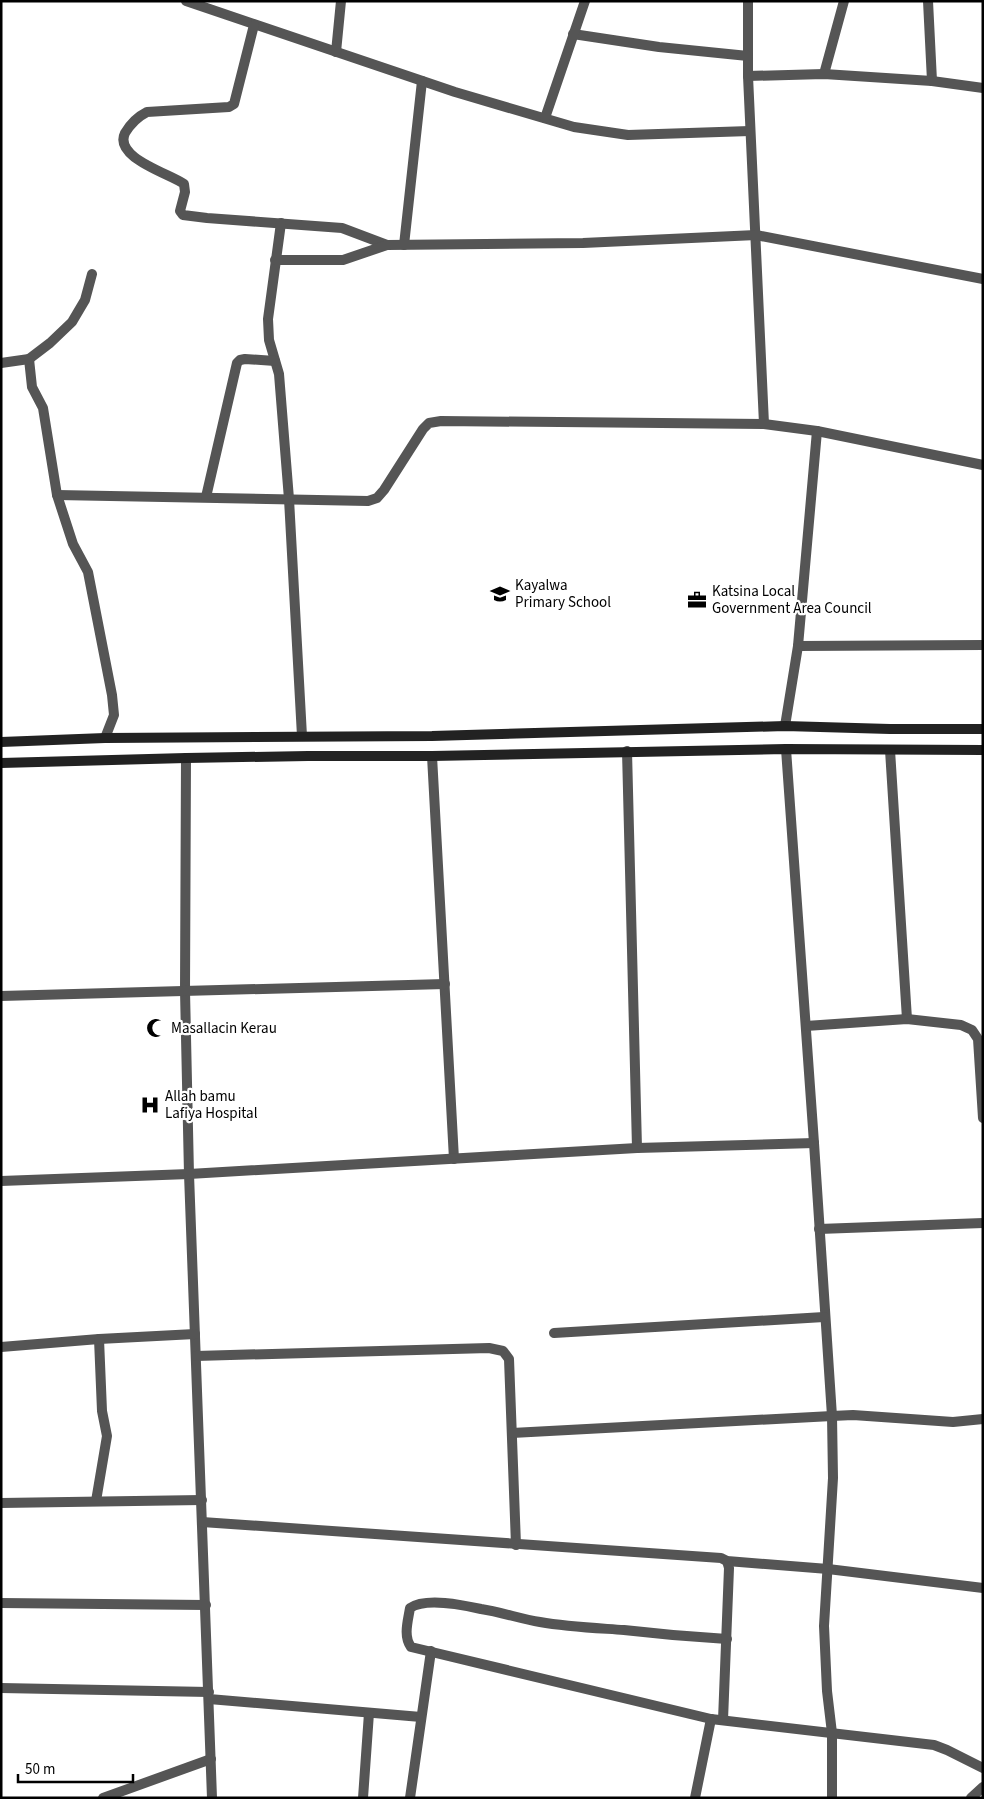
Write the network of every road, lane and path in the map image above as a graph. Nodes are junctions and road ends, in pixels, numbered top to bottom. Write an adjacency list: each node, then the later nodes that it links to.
1 (186, 1): 7 (street)
2 (341, 1): 9 (street)
3 (585, 1): 8 (street)
4 (748, 1): 10 (street)
5 (844, 1): 11 (street)
6 (928, 1): 14 (street)
7 (254, 24): 9 (street); 18 (street)
8 (573, 34): 10 (street); 16 (street)
9 (336, 52): 13 (street)
10 (748, 56): 12 (street)
11 (824, 74): 12 (street); 14 (street)
12 (748, 76): 17 (street)
13 (422, 81): 16 (street); 20 (street)
14 (932, 81): 15 (street)
15 (983, 88)
16 (544, 118): 17 (street)
17 (750, 131): 19 (street)
18 (281, 223): 21 (street); 22 (street)
19 (756, 235): 20 (street); 24 (street); 28 (street)
20 (404, 244): 21 (street)
21 (387, 245): 22 (street)
22 (275, 260): 26 (street)
23 (92, 274): 25 (street)
24 (983, 279)
25 (29, 359): 27 (street); 31 (street)
26 (275, 361): 32 (street); 33 (street)
27 (1, 363)
28 (764, 424): 29 (street); 33 (street)
29 (817, 431): 30 (street); 35 (street)
30 (983, 465)
31 (57, 494): 32 (street); 39 (street)
32 (206, 497): 33 (street)
33 (289, 499): 38 (street)
34 (983, 645): 35 (street)
35 (798, 646): 36 (street)
36 (785, 726): 37 (main road); 38 (main road)
37 (983, 729)
38 (302, 736): 39 (main road)
39 (105, 738): 40 (main road)
40 (1, 742)
41 (786, 749): 42 (main road); 44 (main road); 52 (street)
42 (890, 750): 43 (main road); 51 (street)
43 (983, 750)
44 (626, 751): 45 (main road); 55 (street)
45 (432, 756): 46 (main road); 48 (street)
46 (186, 758): 47 (main road); 49 (street)
47 (1, 763)
48 (444, 984): 49 (street); 56 (street)
49 (185, 991): 50 (street); 57 (street)
50 (1, 996)
51 (907, 1019): 52 (street); 53 (street)
52 (806, 1026): 54 (street)
53 (983, 1118)
54 (814, 1143): 55 (street); 60 (street)
55 (637, 1148): 56 (street)
56 (454, 1159): 57 (street)
57 (189, 1174): 58 (street); 63 (street)
58 (1, 1181)
59 (983, 1223): 60 (street)
60 (819, 1229): 61 (street)
61 (824, 1317): 62 (street); 67 (street)
62 (554, 1333)
63 (195, 1334): 64 (street); 66 (street)
64 (99, 1339): 65 (street); 72 (street)
65 (1, 1347)
66 (196, 1356): 69 (street); 70 (street)
67 (832, 1416): 68 (street); 69 (street); 76 (street)
68 (983, 1419)
69 (512, 1434): 74 (street)
70 (202, 1500): 72 (street); 73 (street)
71 (1, 1502): 72 (street)
72 (96, 1502)
73 (202, 1522): 74 (street); 79 (street)
74 (516, 1545): 75 (street)
75 (727, 1561): 76 (street); 80 (street)
76 (828, 1569): 77 (street); 88 (street)
77 (983, 1588)
78 (1, 1603): 79 (street)
79 (206, 1605): 83 (street)
80 (726, 1639): 81 (street); 87 (street)
81 (431, 1651): 85 (street); 86 (street)
82 (1, 1688): 83 (street)
83 (209, 1696): 84 (street); 89 (street)
84 (369, 1713): 85 (street); 94 (street)
85 (421, 1717): 95 (street)
86 (711, 1719): 87 (street); 96 (street)
87 (723, 1720): 88 (street)
88 (832, 1733): 90 (street); 97 (street)
89 (211, 1759): 92 (street); 93 (street)
90 (983, 1768)
91 (983, 1787): 98 (street)
92 (103, 1798)
93 (212, 1798)
94 (363, 1798)
95 (410, 1798)
96 (696, 1798)
97 (832, 1798)
98 (971, 1798)

